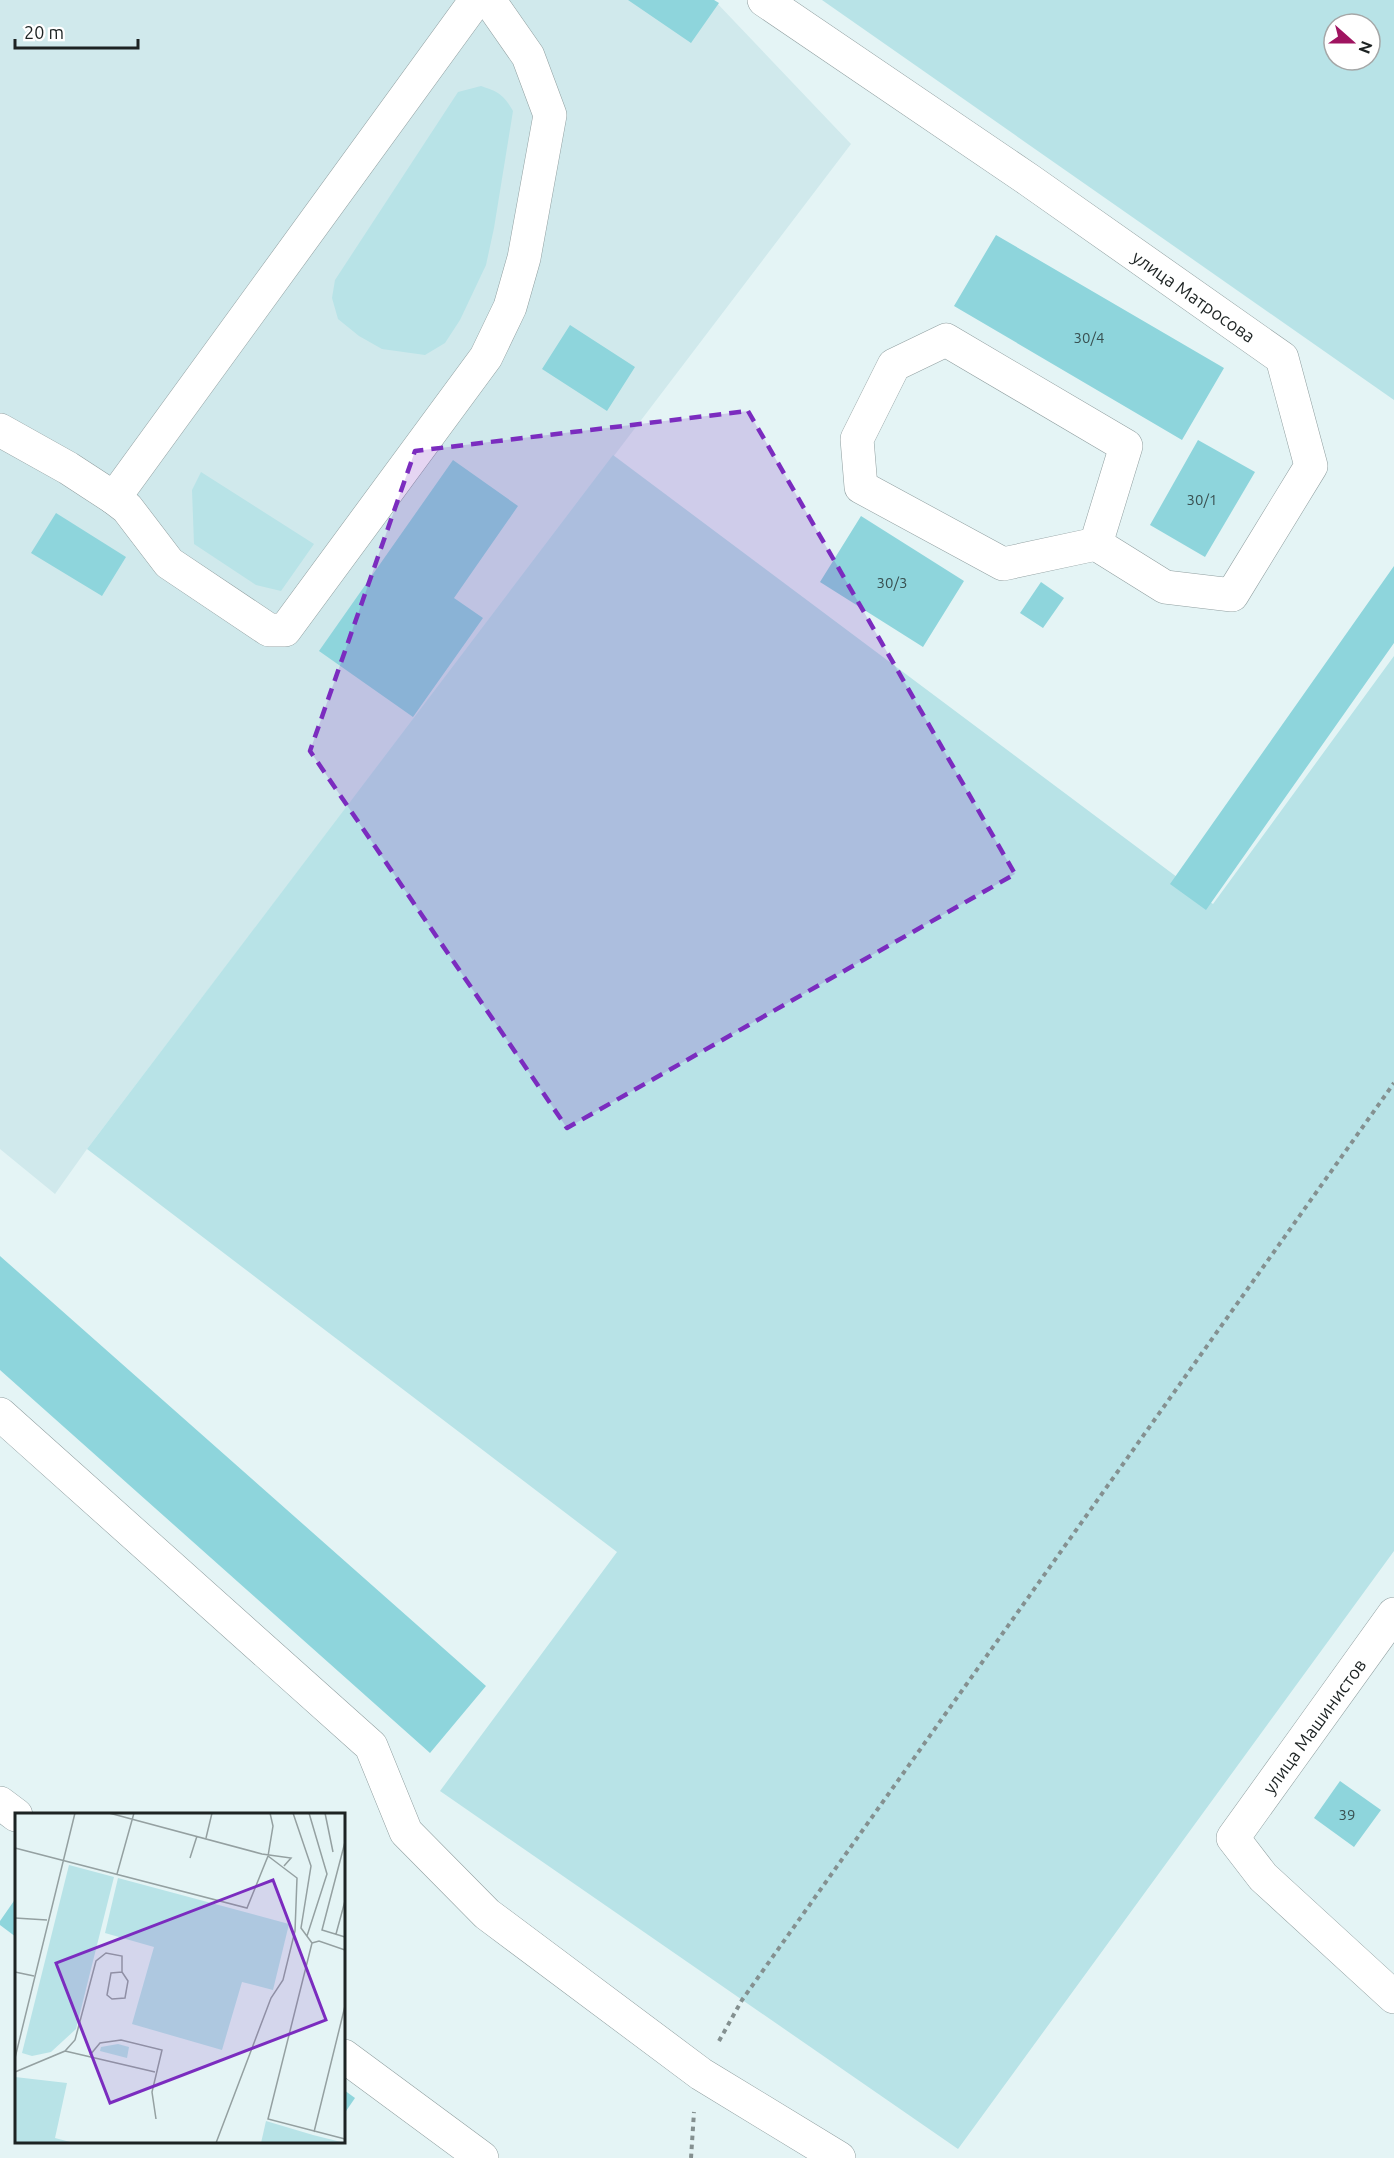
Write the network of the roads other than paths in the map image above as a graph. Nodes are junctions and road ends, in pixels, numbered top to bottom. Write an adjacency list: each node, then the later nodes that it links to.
1 (476, 0): 5 (street)
2 (489, 0): 5 (street)
3 (764, 0): 6 (street, улица Матросова)
4 (0, 430): 5 (street)
5 (114, 498)
6 (1096, 544): 6 (street)
7 (0, 1413): 14 (street)
8 (1394, 1614): 11 (street, улица Машинистов)
9 (0, 1803): 10 (street)
10 (15, 1814)
11 (1394, 1997)
12 (345, 2057): 13 (street)
13 (483, 2158)
14 (839, 2158)

